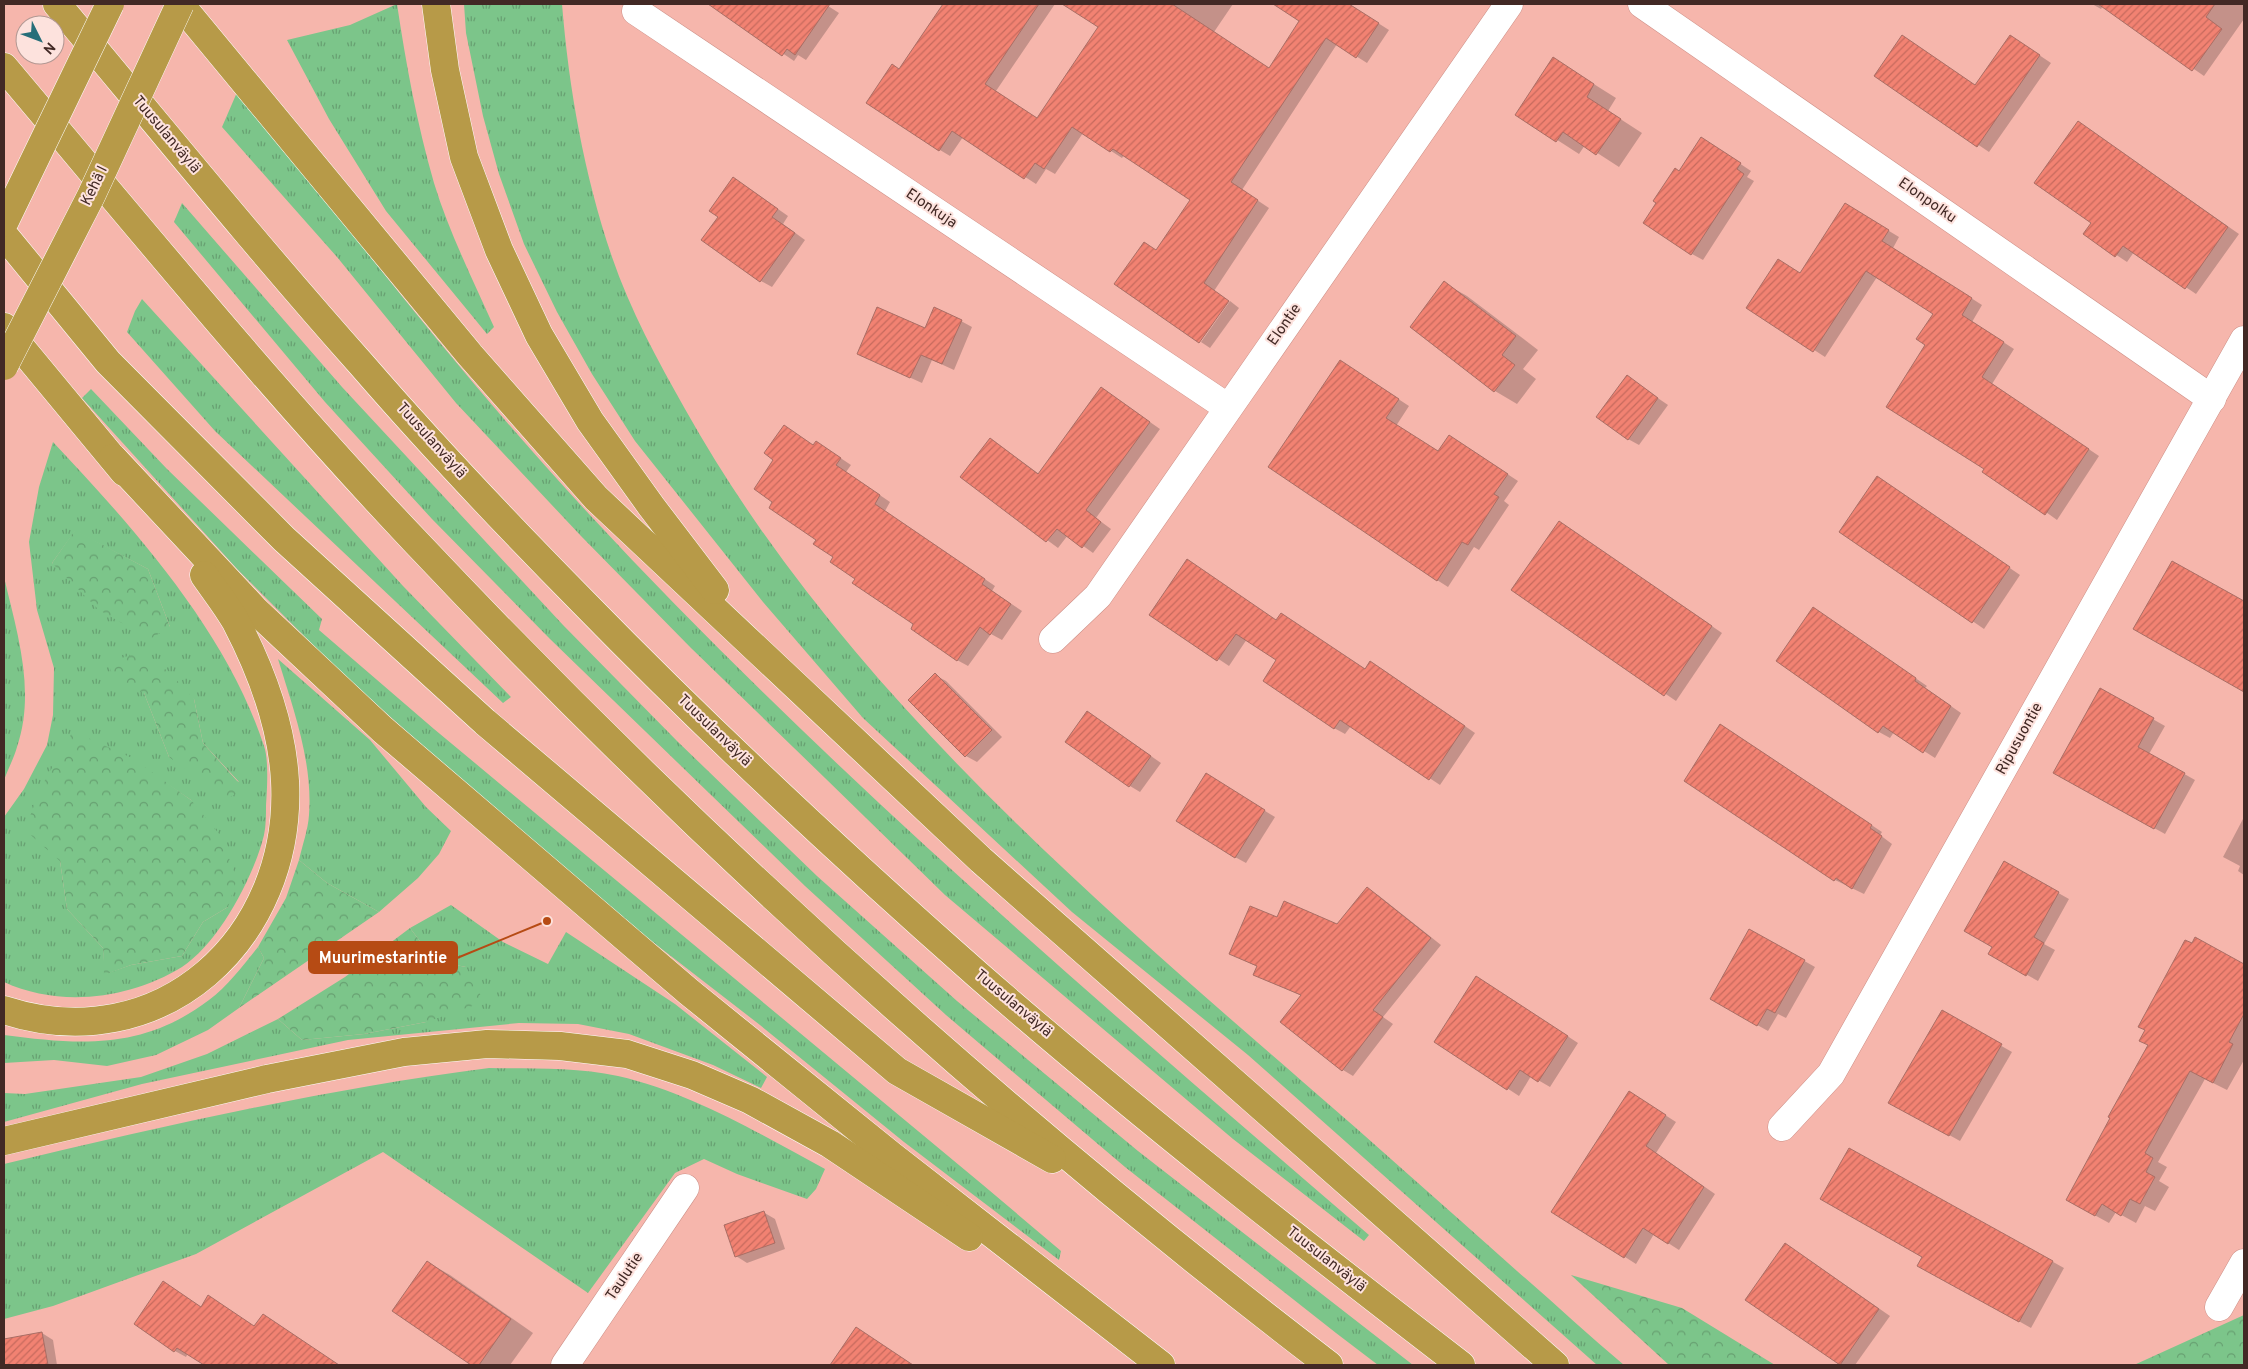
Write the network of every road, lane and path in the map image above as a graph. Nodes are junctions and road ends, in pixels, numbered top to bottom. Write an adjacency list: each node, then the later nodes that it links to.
1 (57, 4): 30 (highway, Tuusulanväylä)
2 (110, 4): 9 (highway, bridge)
3 (180, 4): 13 (highway, Kehä I, bridge); 18 (highway)
4 (436, 4): 18 (highway)
5 (1509, 4): 15 (street, Elontie)
6 (1642, 4): 14 (street, Elonpolku)
7 (636, 11): 15 (street, Elonkuja)
8 (4, 67): 23 (highway)
9 (4, 223)
10 (4, 235): 23 (highway)
11 (4, 327): 16 (highway)
12 (2244, 340): 14 (street, Ripusuontie)
13 (4, 366)
14 (2212, 399): 20 (street, Ripusuontie)
15 (1227, 408): 17 (street, Elontie)
16 (113, 458): 19 (highway); 28 (highway)
17 (1053, 639)
18 (776, 665): 31 (highway)
19 (4, 1010)
20 (1782, 1127)
21 (4, 1141): 27 (highway)
22 (685, 1188): 26 (street, Taulutie)
23 (1108, 1190): 29 (highway)
24 (2244, 1263): 25 (street)
25 (2219, 1307)
26 (565, 1365)
27 (1157, 1365)
28 (1161, 1365)
29 (1329, 1365)
30 (1461, 1365)
31 (1555, 1365)

